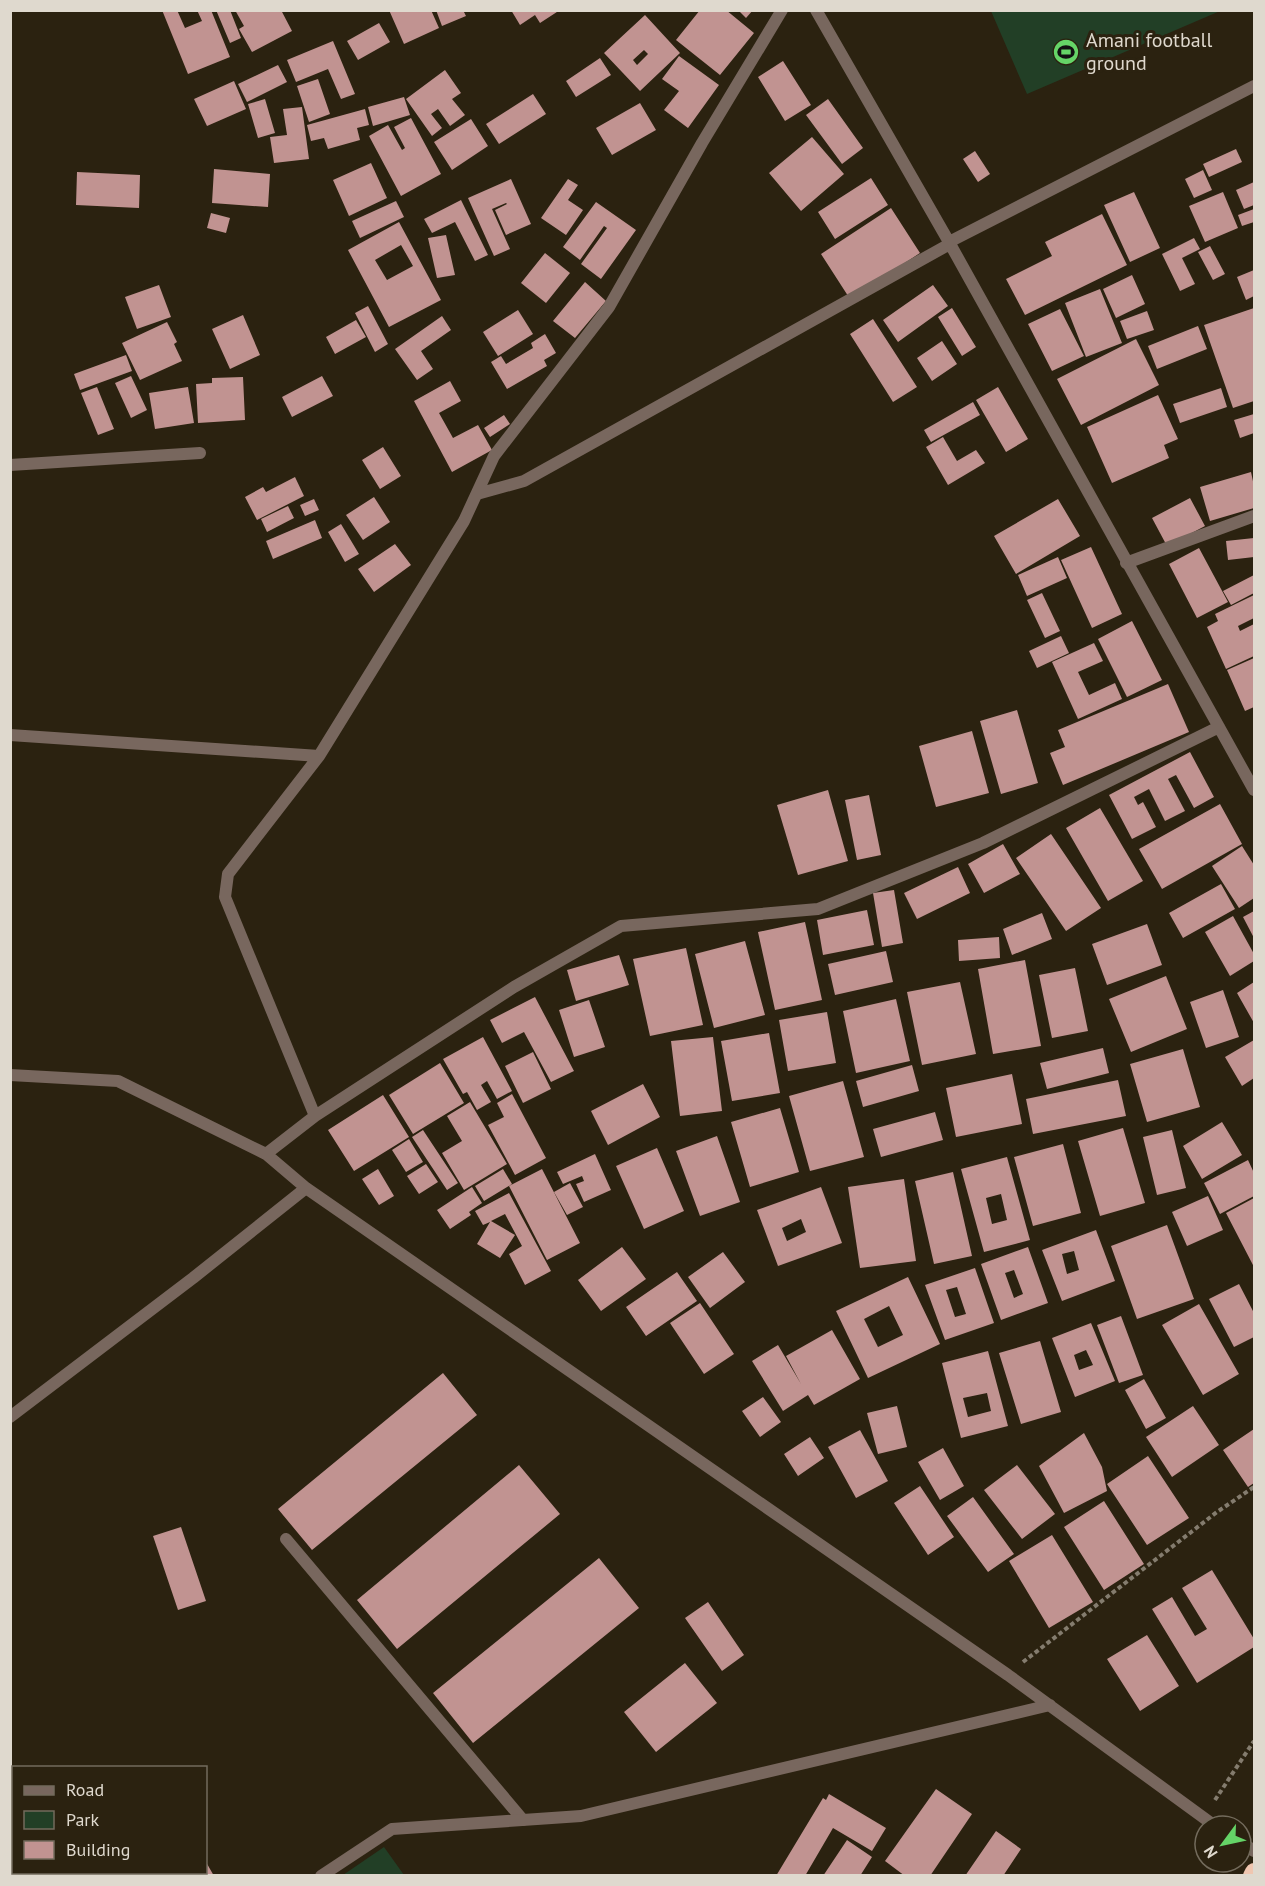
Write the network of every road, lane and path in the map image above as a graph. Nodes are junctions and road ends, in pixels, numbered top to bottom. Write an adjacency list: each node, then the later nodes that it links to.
1 (782, 10): 7 (street)
2 (816, 10): 4 (street)
3 (1254, 86): 4 (street)
4 (949, 242): 7 (street); 9 (street)
5 (200, 453): 6 (street)
6 (10, 465)
7 (477, 494): 12 (street)
8 (1254, 516): 9 (street)
9 (1126, 563): 10 (street)
10 (1219, 727): 13 (street); 15 (street)
11 (10, 735): 12 (street)
12 (319, 756): 15 (street)
13 (1254, 790)
14 (10, 1075): 16 (street)
15 (315, 1116): 16 (street)
16 (266, 1154): 17 (street)
17 (306, 1188): 18 (street); 21 (street)
18 (10, 1417)
19 (1254, 1487): 21 (path)
20 (286, 1539): 26 (street)
21 (1008, 1675): 22 (street)
22 (1050, 1705): 24 (street); 26 (street)
23 (1254, 1741): 25 (path)
24 (1196, 1814)
25 (1206, 1814)
26 (523, 1820): 28 (street)
27 (1254, 1872): 29 (highway)
28 (321, 1875)
29 (1252, 1875)

